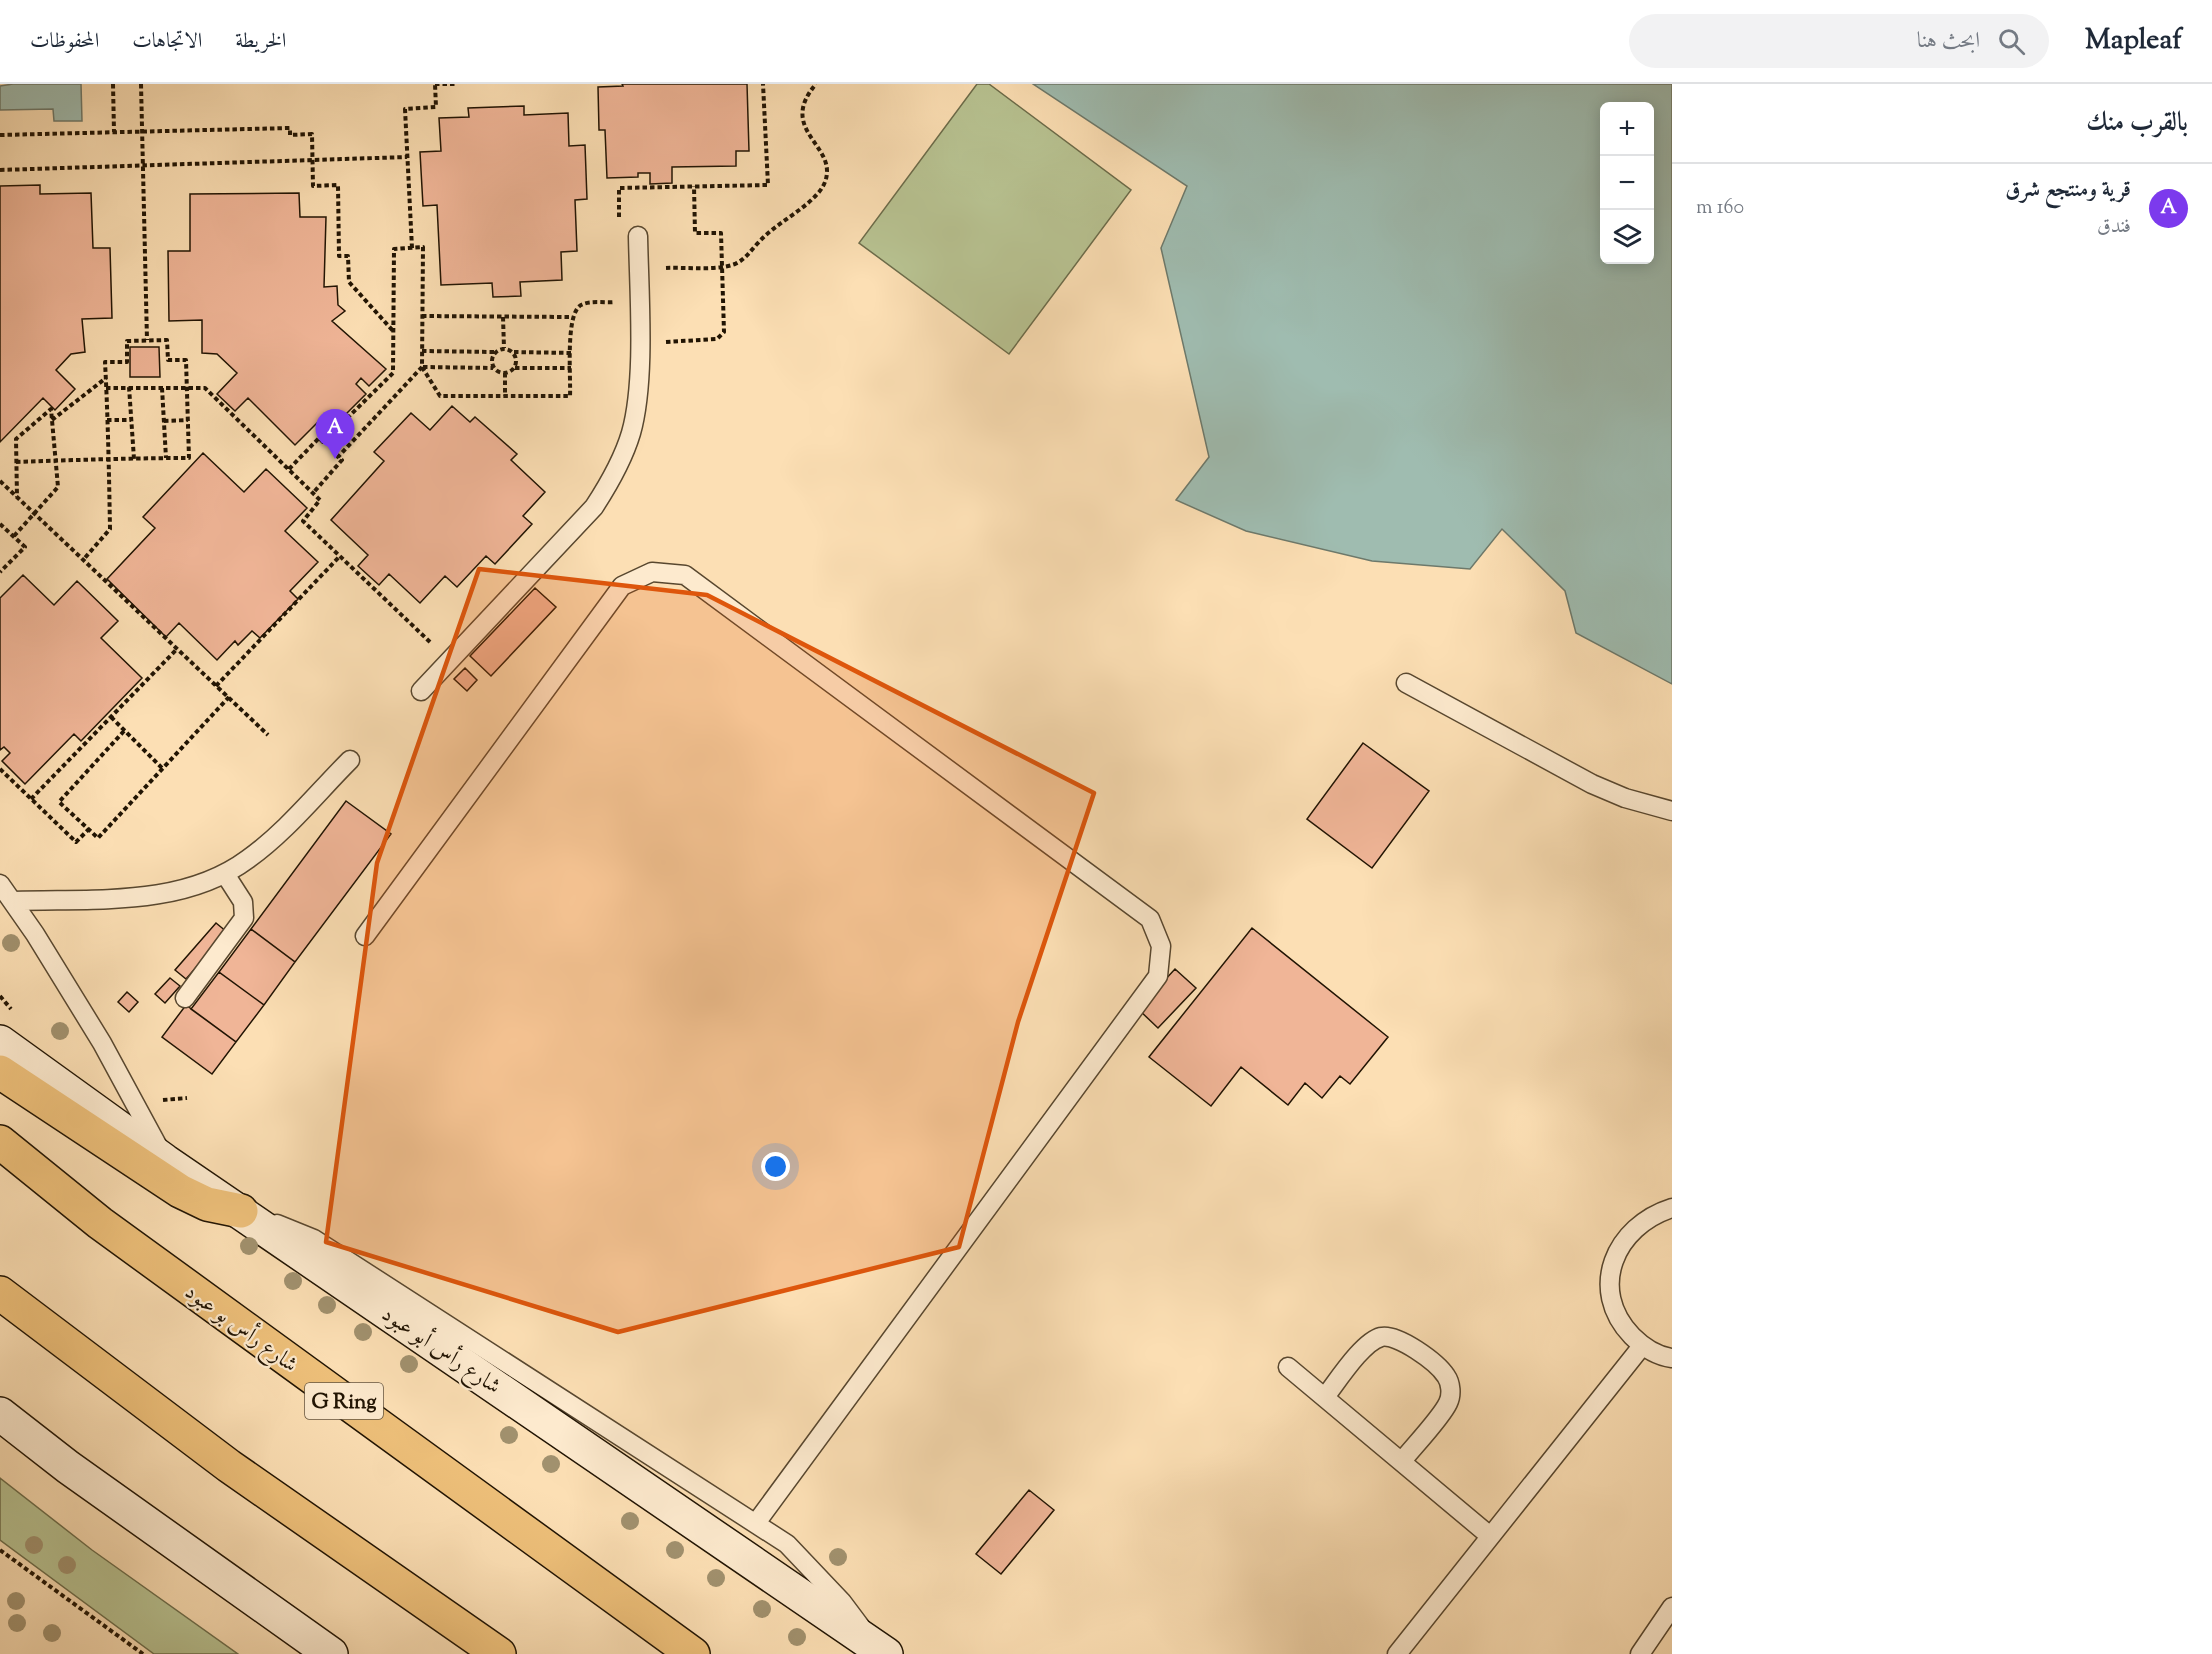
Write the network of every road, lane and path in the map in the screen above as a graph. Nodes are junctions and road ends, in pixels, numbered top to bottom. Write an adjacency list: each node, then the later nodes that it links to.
1 (113, 84): 8 (path)
2 (141, 84): 7 (path)
3 (435, 84): 4 (path); 10 (path)
4 (455, 84)
5 (763, 84): 14 (path)
6 (816, 84): 17 (path)
7 (142, 131): 8 (path); 11 (path); 12 (path)
8 (114, 132): 9 (path)
9 (0, 135)
10 (407, 157): 11 (path); 16 (path)
11 (313, 159): 12 (path); 23 (path)
12 (143, 165): 13 (path); 24 (path)
13 (0, 170)
14 (694, 186): 15 (path); 17 (path)
15 (638, 236): 18 (lane)
16 (412, 248): 20 (path); 23 (path)
17 (722, 266): 18 (path); 25 (path)
18 (639, 269): 19 (lane)
19 (638, 302): 22 (path); 25 (lane)
20 (422, 316): 21 (path); 27 (path)
21 (503, 317): 22 (path); 26 (path)
22 (571, 317): 30 (path)
23 (394, 332): 52 (path)
24 (147, 340): 36 (path); 40 (path)
25 (639, 343): 63 (lane)
26 (504, 348): 28 (path); 29 (path)
27 (422, 351): 28 (path); 31 (path)
28 (495, 352): 34 (path)
29 (514, 352): 30 (path); 32 (path)
30 (571, 353): 33 (path)
31 (422, 366): 34 (path); 41 (path); 54 (path)
32 (514, 368): 33 (path); 35 (path)
33 (571, 368): 41 (path)
34 (494, 369): 35 (path)
35 (505, 373): 41 (path)
36 (106, 378): 38 (path); 42 (path)
37 (129, 387): 38 (path); 39 (path); 44 (path)
38 (106, 388): 43 (path)
39 (162, 388): 40 (path); 45 (path)
40 (187, 388): 46 (path); 52 (path)
41 (505, 396)
42 (52, 420): 50 (path); 51 (path)
43 (107, 420): 44 (path); 48 (path)
44 (131, 420): 49 (path)
45 (164, 420): 46 (path); 47 (path)
46 (188, 420): 47 (path)
47 (166, 458): 49 (path)
48 (108, 459): 49 (path); 50 (path); 60 (path)
49 (134, 459)
50 (56, 461): 51 (path); 56 (path)
51 (16, 462): 55 (path)
52 (289, 470): 54 (path)
53 (0, 481): 55 (path)
54 (313, 493): 59 (path)
55 (17, 497): 56 (path)
56 (34, 514): 58 (path); 60 (path)
57 (0, 524): 58 (path)
58 (14, 536): 61 (path)
59 (340, 556): 63 (path); 65 (path)
60 (83, 560): 62 (path)
61 (0, 572)
62 (177, 649): 65 (path); 68 (path)
63 (449, 661): 66 (lane)
64 (1406, 683): 75 (lane)
65 (216, 686): 67 (path)
66 (421, 690)
67 (229, 697): 70 (path); 72 (path)
68 (111, 717): 69 (path); 74 (path)
69 (124, 731): 72 (path); 76 (path)
70 (268, 735)
71 (350, 760): 77 (lane)
72 (163, 768): 76 (path)
73 (0, 770): 74 (path)
74 (31, 799): 76 (path)
75 (1672, 811)
76 (88, 829)
77 (225, 874): 79 (lane); 81 (lane)
78 (0, 884): 79 (lane)
79 (14, 901): 85 (lane)
80 (365, 936): 95 (lane)
81 (185, 998)
82 (0, 1042): 85 (street, شارع رأس أبو عبود)
83 (0, 1072): 87 (highway)
84 (0, 1142): 103 (highway, شارع رأس بو عبود / G Ring)
85 (165, 1161): 87 (street, شارع رأس أبو عبود)
86 (1672, 1208): 89 (lane)
87 (241, 1211): 95 (lane); 99 (street, شارع رأس أبو عبود)
88 (0, 1293): 102 (highway)
89 (1641, 1346): 90 (lane); 96 (lane)
90 (1672, 1358)
91 (1288, 1367): 92 (lane)
92 (1325, 1397): 94 (lane); 94 (lane)
93 (0, 1414): 101 (street)
94 (1402, 1461): 96 (lane)
95 (756, 1523): 99 (lane)
96 (1490, 1536): 104 (lane)
97 (0, 1550): 100 (path)
98 (1672, 1607): 105 (lane)
99 (880, 1650)
100 (143, 1654)
101 (331, 1654)
102 (499, 1654)
103 (693, 1654)
104 (1396, 1654)
105 (1640, 1654)

